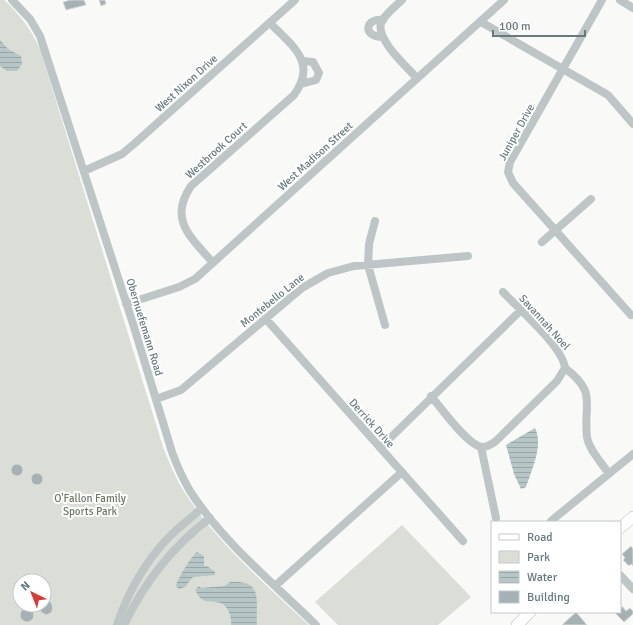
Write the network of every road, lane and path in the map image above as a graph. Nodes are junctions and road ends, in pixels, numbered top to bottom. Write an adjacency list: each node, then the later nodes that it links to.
1 (12, 0): 17 (street, Obernuefemann Road)
2 (295, 0): 10 (street, West Nixon Drive)
3 (402, 0): 8 (street)
4 (504, 0): 9 (street, West Madison Street)
5 (602, 0): 13 (street, Juniper Drive)
6 (620, 0): 7 (street)
7 (633, 8)
8 (383, 20): 11 (street); 11 (street)
9 (481, 22): 13 (street); 14 (street, West Madison Street)
10 (270, 23): 12 (street, Westbrook Court); 17 (street, West Nixon Drive)
11 (383, 37): 14 (street)
12 (303, 61): 15 (street); 15 (street, Westbrook Court)
13 (564, 68): 16 (street); 20 (street, Juniper Drive)
14 (418, 78): 23 (street, West Madison Street)
15 (302, 84): 23 (street, Westbrook Court)
16 (633, 124)
17 (84, 171): 26 (street, Obernuefemann Road)
18 (591, 199): 20 (street)
19 (375, 221): 24 (street)
20 (556, 230): 21 (street); 28 (street, Juniper Drive)
21 (542, 242)
22 (468, 256): 24 (street, Montebello Lane)
23 (213, 263): 26 (street, West Madison Street)
24 (368, 265): 29 (street, Montebello Lane); 30 (street)
25 (503, 292): 27 (street, Savannah Noel)
26 (126, 304): 33 (street, Obernuefemann Road)
27 (520, 311): 31 (street, Savannah Noel); 32 (street)
28 (631, 315)
29 (266, 319): 33 (street, Montebello Lane); 35 (street, Derrick Drive)
30 (385, 324)
31 (565, 368): 34 (street); 38 (street, Savannah Noel)
32 (431, 396): 34 (street); 35 (street)
33 (156, 399): 39 (street, Obernuefemann Road)
34 (481, 447): 42 (street)
35 (380, 448): 37 (street, Derrick Drive)
36 (633, 454): 38 (street)
37 (402, 472): 45 (street, Derrick Drive); 47 (street)
38 (609, 474): 43 (street)
39 (202, 508): 41 (street, Obernuefemann Road); 50 (street)
40 (633, 517): 44 (main road)
41 (210, 518): 47 (street, Obernuefemann Road); 51 (street)
42 (496, 518)
43 (551, 521)
44 (621, 527)
45 (463, 541)
46 (621, 576): 48 (street)
47 (275, 586): 52 (street, Obernuefemann Road)
48 (633, 589)
49 (529, 613): 53 (main road)
50 (117, 625)
51 (124, 625)
52 (316, 625)
53 (517, 625)

